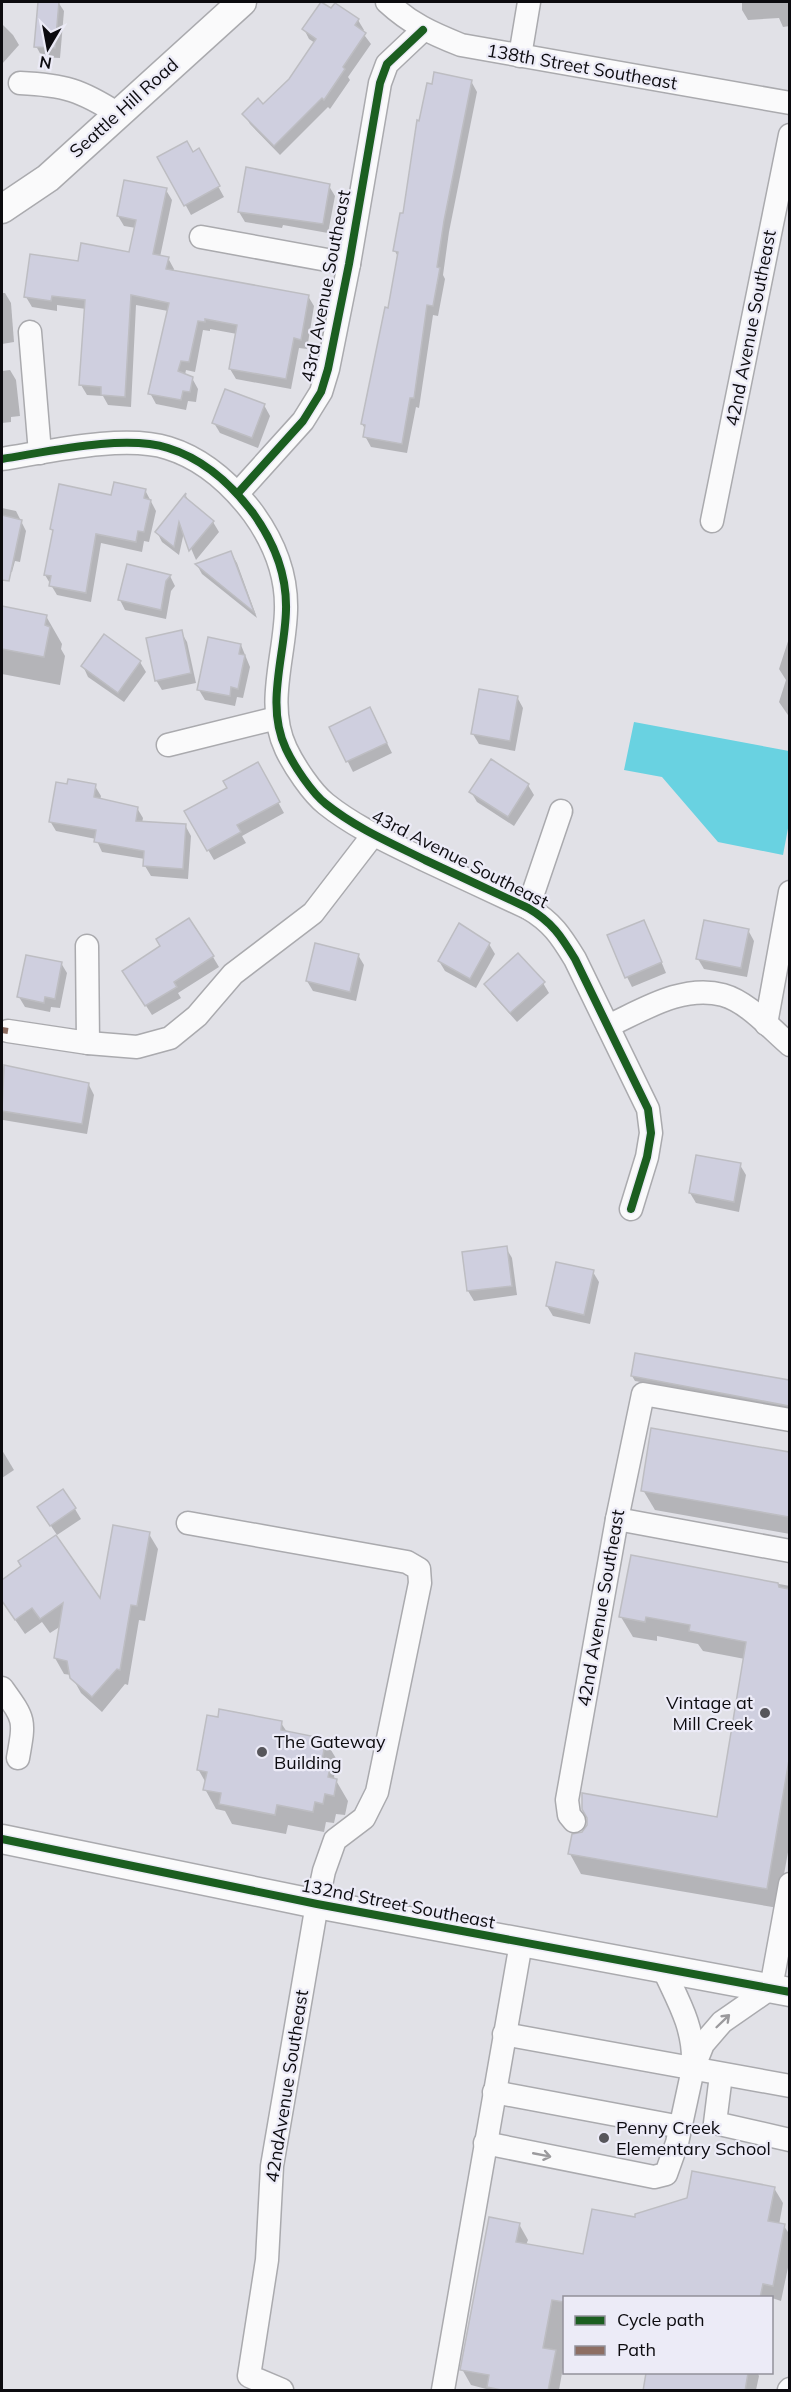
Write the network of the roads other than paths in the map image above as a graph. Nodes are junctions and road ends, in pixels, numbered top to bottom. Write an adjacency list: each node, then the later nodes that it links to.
1 (242, 2): 8 (main road, Seattle Hill Road)
2 (387, 2): 4 (street, 138th Street Southeast)
3 (529, 2): 5 (street)
4 (423, 30): 5 (street, 138th Street Southeast); 12 (street, 43rd Avenue Southeast)
5 (520, 56): 7 (street, 138th Street Southeast)
6 (20, 83): 8 (street)
7 (789, 103)
8 (118, 114): 10 (main road, Seattle Hill Road)
9 (789, 135): 17 (street, 42nd Avenue Southeast)
10 (2, 209)
11 (201, 237): 12 (street)
12 (349, 264): 16 (street, 43rd Avenue Southeast)
13 (30, 332): 14 (street)
14 (40, 453): 15 (street); 16 (street)
15 (2, 459)
16 (238, 493): 18 (street, 43rd Avenue Southeast)
17 (712, 522)
18 (277, 718): 19 (street); 21 (street, 43rd Avenue Southeast)
19 (168, 745)
20 (561, 811): 23 (street)
21 (373, 835): 23 (street, 43rd Avenue Southeast); 28 (street)
22 (789, 892): 25 (street)
23 (528, 908): 26 (street, 43rd Avenue Southeast)
24 (87, 946): 28 (street)
25 (766, 1024): 26 (street); 29 (street)
26 (608, 1026): 30 (street, 43rd Avenue Southeast)
27 (8, 1030): 28 (street)
28 (88, 1043)
29 (789, 1045)
30 (631, 1209)
31 (789, 1420): 32 (street, 42nd Avenue Southeast)
32 (617, 1519): 34 (street); 37 (street, 42nd Avenue Southeast)
33 (189, 1523): 40 (street, 42ndAvenue Southeast)
34 (789, 1551)
35 (2, 1688): 36 (street)
36 (18, 1758)
37 (574, 1821)
38 (2, 1839): 40 (main road, 132nd Street Southeast)
39 (789, 1884): 43 (street)
40 (317, 1904): 41 (main road, 132nd Street Southeast); 52 (street, 42ndAvenue Southeast)
41 (521, 1943): 42 (main road, 132nd Street Southeast); 44 (street)
42 (663, 1968): 43 (main road, 132nd Street Southeast); 45 (street)
43 (780, 1990): 45 (street, one-way to 43)
44 (504, 2034): 45 (street); 48 (street)
45 (693, 2069): 46 (street); 49 (street)
46 (721, 2075): 47 (street); 50 (street)
47 (789, 2086)
48 (494, 2091): 49 (street); 51 (street)
49 (679, 2135): 51 (street, one-way to 49)
50 (789, 2140)
51 (485, 2143): 53 (street)
52 (282, 2391)
53 (443, 2391)

